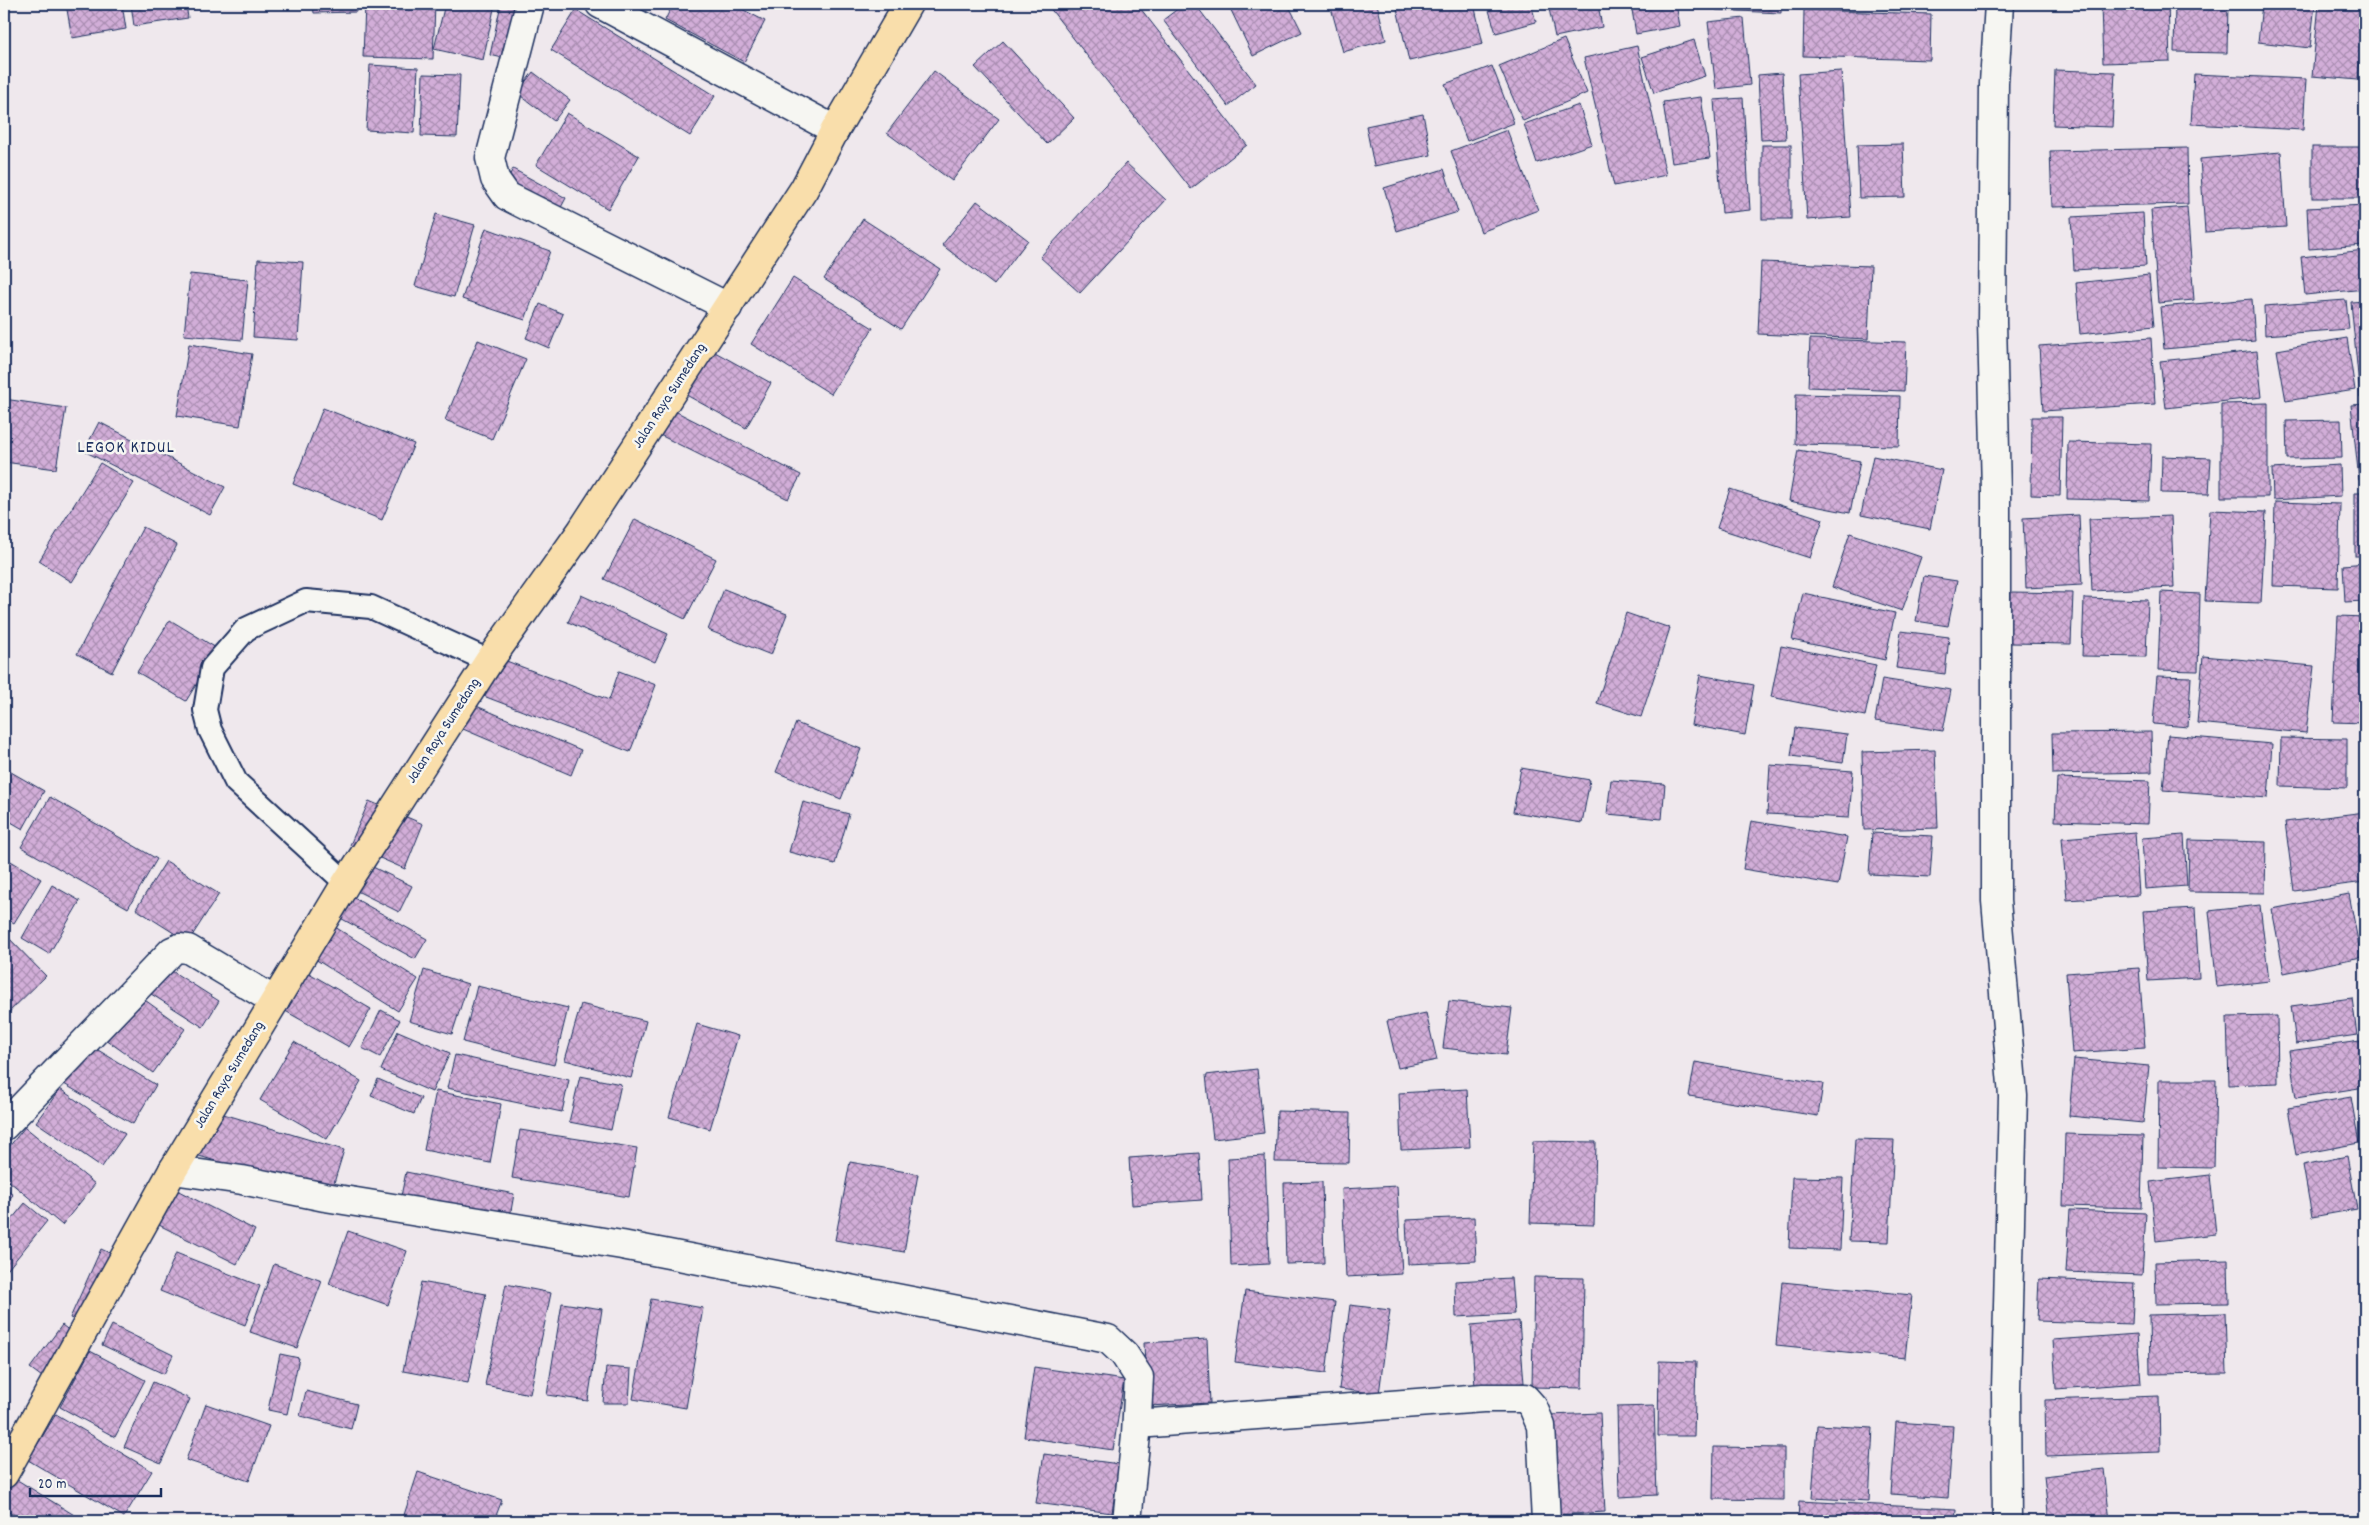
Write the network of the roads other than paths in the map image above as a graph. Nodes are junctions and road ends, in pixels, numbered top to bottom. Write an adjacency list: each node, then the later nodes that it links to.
1 (530, 4): 6 (street)
2 (600, 4): 5 (street)
3 (908, 4): 5 (highway, Jalan Raya Sumedang)
4 (1999, 4): 16 (street)
5 (835, 130): 6 (highway, Jalan Raya Sumedang)
6 (728, 307): 7 (highway, Jalan Raya Sumedang)
7 (489, 661): 8 (highway, Jalan Raya Sumedang); 8 (lane)
8 (346, 884): 9 (highway, Jalan Raya Sumedang)
9 (275, 1001): 10 (street); 11 (highway, Jalan Raya Sumedang)
10 (4, 1126)
11 (173, 1170): 12 (street); 13 (highway, Jalan Raya Sumedang)
12 (1137, 1424): 14 (street); 15 (street)
13 (4, 1474)
14 (1127, 1521)
15 (1546, 1521)
16 (2007, 1521)

